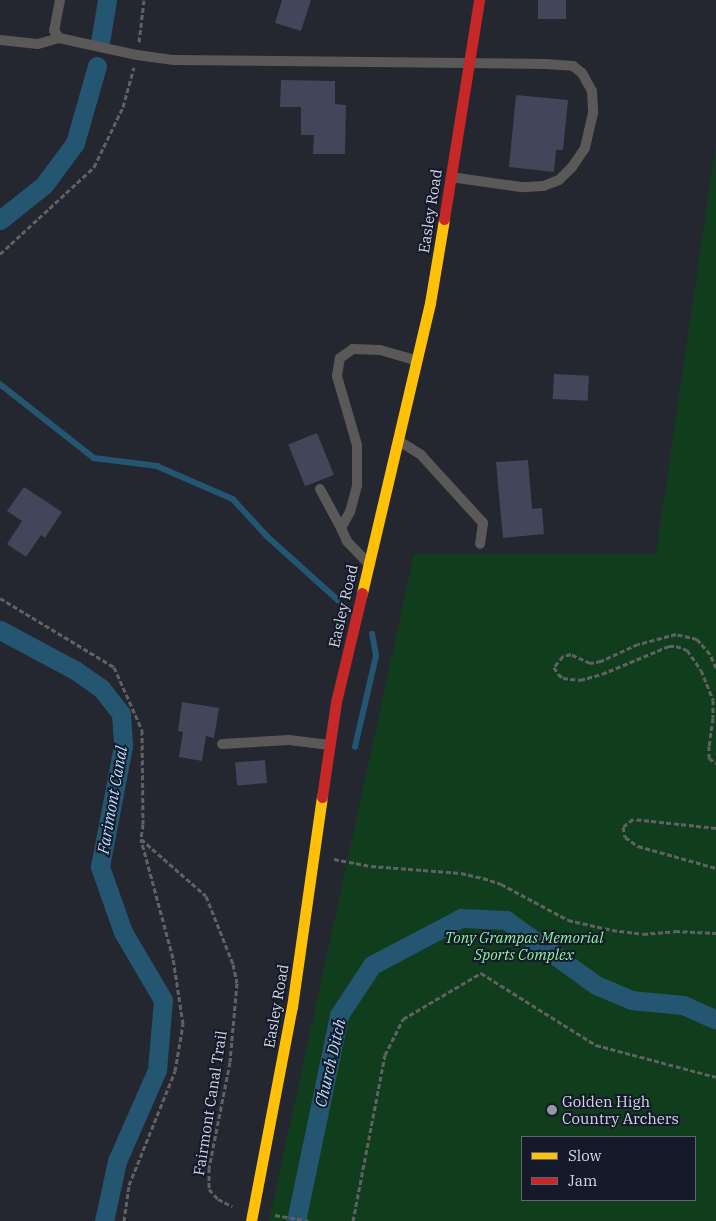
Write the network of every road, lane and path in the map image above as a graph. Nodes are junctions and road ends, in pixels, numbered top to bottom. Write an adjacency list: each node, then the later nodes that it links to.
1 (60, 0): 4 (lane)
2 (144, 0): 6 (path)
3 (479, 0): 7 (street, Easley Road)
4 (59, 38): 5 (lane); 6 (lane)
5 (0, 40)
6 (137, 55): 7 (lane); 9 (path)
7 (469, 62): 8 (street, Easley Road); 8 (lane)
8 (450, 177): 10 (street, Easley Road)
9 (0, 254)
10 (416, 360): 11 (street, Easley Road); 13 (lane)
11 (398, 440): 14 (lane); 15 (street, Easley Road)
12 (320, 489): 13 (lane)
13 (341, 528): 15 (lane)
14 (480, 544)
15 (368, 564): 19 (street, Easley Road)
16 (0, 598): 22 (path)
17 (716, 668): 20 (path)
18 (222, 744): 19 (lane)
19 (330, 745): 23 (street, Easley Road)
20 (716, 763)
21 (716, 828): 24 (path)
22 (141, 839): 27 (path, Fairmont Canal Trail); 28 (path)
23 (314, 856): 25 (path); 27 (street, Easley Road)
24 (716, 868)
25 (716, 933)
26 (716, 1077): 30 (path)
27 (252, 1216): 29 (path, Fairmont Canal Trail)
28 (124, 1221)
29 (308, 1221)
30 (353, 1221)

